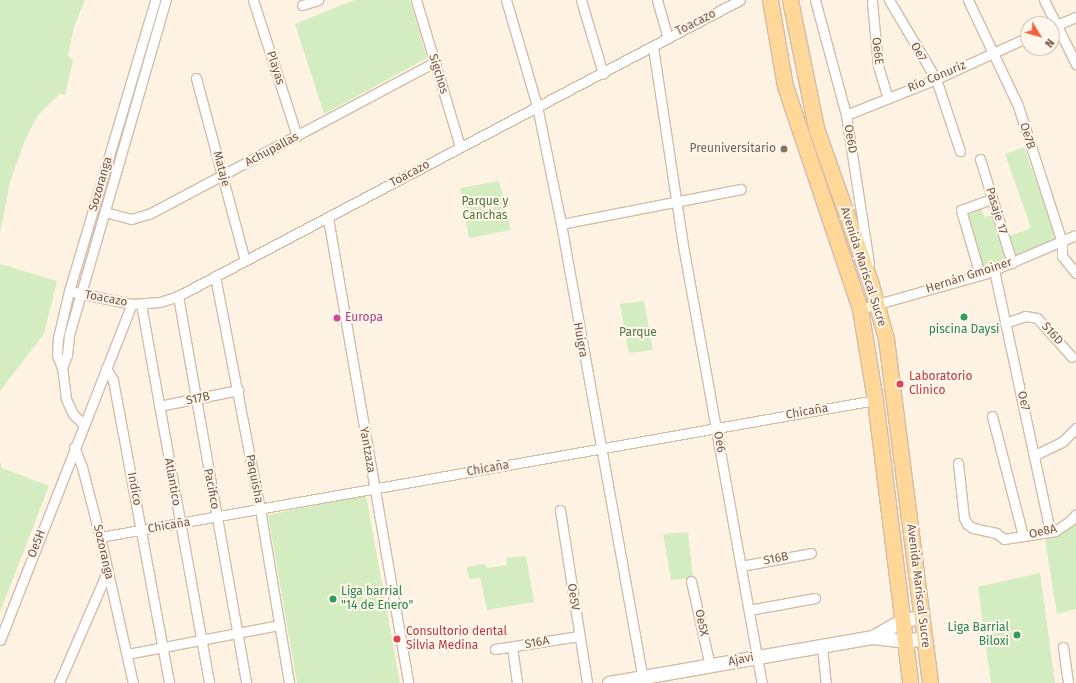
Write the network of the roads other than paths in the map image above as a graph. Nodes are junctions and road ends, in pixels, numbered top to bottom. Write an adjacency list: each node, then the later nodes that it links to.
1 (155, 0): 54 (street, Sozoranga)
2 (166, 0): 42 (street, Sozoranga)
3 (253, 0): 34 (street, Playas)
4 (318, 0): 17 (street)
5 (416, 0): 26 (street, Sigchos)
6 (506, 0): 32 (street, Huigra)
7 (581, 0): 28 (street)
8 (657, 0): 22 (street)
9 (770, 0): 60 (main road, Avenida Mariscal Sucre)
10 (790, 0): 53 (main road, Avenida Mariscal Sucre)
11 (815, 0): 33 (street, Oe6D)
12 (889, 0): 30 (street, Oe7)
13 (968, 0): 25 (street, Oe7B)
14 (1044, 0): 18 (street)
15 (736, 1): 22 (street, Toacazo)
16 (872, 2): 31 (street, Oe6E)
17 (302, 5)
18 (1050, 16)
19 (1076, 17): 20 (street)
20 (1060, 24)
21 (1060, 36): 27 (street)
22 (668, 38): 24 (street, Toacazo)
23 (1020, 41): 25 (street, Río Conuriz)
24 (653, 47): 28 (street, Toacazo); 41 (street, Oe6)
25 (993, 53): 30 (street, Río Conuriz); 46 (street, Oe7B)
26 (435, 62): 34 (street, Achupallas); 35 (street, Sigchos)
27 (1076, 64)
28 (603, 74): 32 (street, Toacazo)
29 (196, 78): 38 (street, Mataje)
30 (936, 79): 31 (street, Río Conuriz); 36 (street, Oe7)
31 (888, 98): 33 (street, Río Conuriz)
32 (537, 106): 35 (street, Toacazo); 44 (street, Huigra)
33 (846, 115): 53 (street, Oe6D)
34 (297, 136): 38 (street, Achupallas)
35 (460, 147): 43 (street, Toacazo)
36 (960, 151)
37 (980, 159): 40 (street, Pasaje 17)
38 (222, 177): 42 (street, Achupallas); 47 (street, Mataje)
39 (741, 189): 41 (street)
40 (992, 199): 48 (street, Pasaje 17); 51 (street)
41 (677, 201): 44 (street); 71 (street, Oe6)
42 (105, 212): 55 (street, Sozoranga)
43 (328, 218): 47 (street, Toacazo); 77 (street, Yantzaza)
44 (561, 224): 74 (street, Huigra)
45 (1076, 234): 46 (street, Hernán Gmoiner)
46 (1062, 242): 48 (street, Hernán Gmoiner); 50 (street, Oe7B)
47 (245, 261): 52 (street, Toacazo)
48 (1012, 262): 49 (street, Hernán Gmoiner)
49 (994, 270): 51 (street, Hernán Gmoiner); 61 (street, Oe7)
50 (1076, 272)
51 (980, 275): 59 (street, Hernán Gmoiner)
52 (215, 276): 56 (street, Toacazo); 65 (street, Paquisha)
53 (870, 281): 59 (main road, Avenida Mariscal Sucre)
54 (69, 291): 55 (street, Toacazo); 63 (street, Sozoranga)
55 (80, 294): 57 (street, Toacazo); 63 (street, Sozoranga)
56 (178, 296): 58 (street, Toacazo); 66 (street, Pacifico)
57 (132, 304): 58 (street, Toacazo); 64 (street)
58 (141, 304): 68 (street, Atlantico)
59 (878, 304): 60 (street, Hernán Gmoiner); 93 (main road, Avenida Mariscal Sucre)
60 (860, 309): 67 (main road, Avenida Mariscal Sucre)
61 (1005, 323): 62 (street, S16D); 75 (street, Oe7)
62 (1072, 357)
63 (62, 368): 70 (street, Sozoranga)
64 (106, 368): 70 (street); 83 (street, Indico)
65 (238, 390): 66 (street, S17B); 78 (street, Paquisha)
66 (194, 400): 68 (street, S17B); 81 (street, Pacifico)
67 (875, 400): 71 (street, Chicaña); 94 (main road, Avenida Mariscal Sucre)
68 (159, 406): 82 (street, Atlantico)
69 (992, 416): 85 (street)
70 (83, 424): 73 (street)
71 (716, 428): 74 (street, Chicaña); 88 (street, Oe6)
72 (1076, 428): 75 (street)
73 (74, 447): 86 (street, Sozoranga); 100 (street, Oe5H)
74 (600, 449): 77 (street, Chicaña); 111 (street, Huigra)
75 (1035, 455): 84 (street, Oe7)
76 (958, 464): 85 (street, Oe8A)
77 (374, 489): 78 (street, Chicaña); 118 (street, Yantzaza)
78 (260, 509): 81 (street, Chicaña); 95 (street, Paquisha)
79 (560, 510): 97 (street, Oe5V)
80 (1076, 514): 84 (street, Oe8A)
81 (217, 517): 82 (street, Chicaña); 96 (street, Pacifico)
82 (180, 524): 83 (street, Chicaña); 101 (street, Atlantico)
83 (142, 530): 86 (street, Chicaña); 106 (street, Indico)
84 (1050, 532): 85 (street, Oe8A)
85 (1022, 536)
86 (100, 537): 89 (street, Sozoranga)
87 (811, 552): 88 (street, S16B)
88 (741, 566): 92 (street, Oe6)
89 (108, 570): 108 (street, Sozoranga); 112 (street)
90 (691, 580): 110 (street, Oe5X)
91 (815, 598): 92 (street)
92 (749, 610): 109 (street, Oe6)
93 (922, 617): 94 (street, Ajavi); 99 (main road, Avenida Mariscal Sucre)
94 (903, 620): 98 (street, Ajavi); 102 (main road, Avenida Mariscal Sucre)
95 (279, 625): 96 (street); 117 (street, Paquisha)
96 (237, 633): 101 (street); 116 (street, Pacifico)
97 (579, 636): 103 (street, S16A); 120 (street, Oe5V)
98 (873, 637): 102 (street, Ajavi); 104 (street, Ajavi)
99 (924, 638): 102 (street, Ajavi); 125 (main road, Avenida Mariscal Sucre)
100 (0, 640)
101 (200, 641): 106 (street); 115 (street, Atlantico)
102 (905, 641): 124 (main road, Avenida Mariscal Sucre)
103 (512, 647): 107 (street, S16A); 119 (street)
104 (822, 647): 109 (street, Ajavi); 123 (street)
105 (1063, 647): 126 (street)
106 (163, 649): 108 (street); 114 (street, Indico)
107 (495, 649)
108 (127, 654): 113 (street, Sozoranga)
109 (758, 657): 110 (street, Ajavi); 122 (street, Oe6)
110 (710, 666): 111 (street, Ajavi)
111 (643, 680): 121 (street, Ajavi)
112 (59, 683)
113 (133, 683)
114 (169, 683)
115 (209, 683)
116 (246, 683)
117 (289, 683)
118 (408, 683)
119 (517, 683)
120 (587, 683)
121 (609, 683)
122 (762, 683)
123 (826, 683)
124 (910, 683)
125 (930, 683)
126 (1068, 683)

